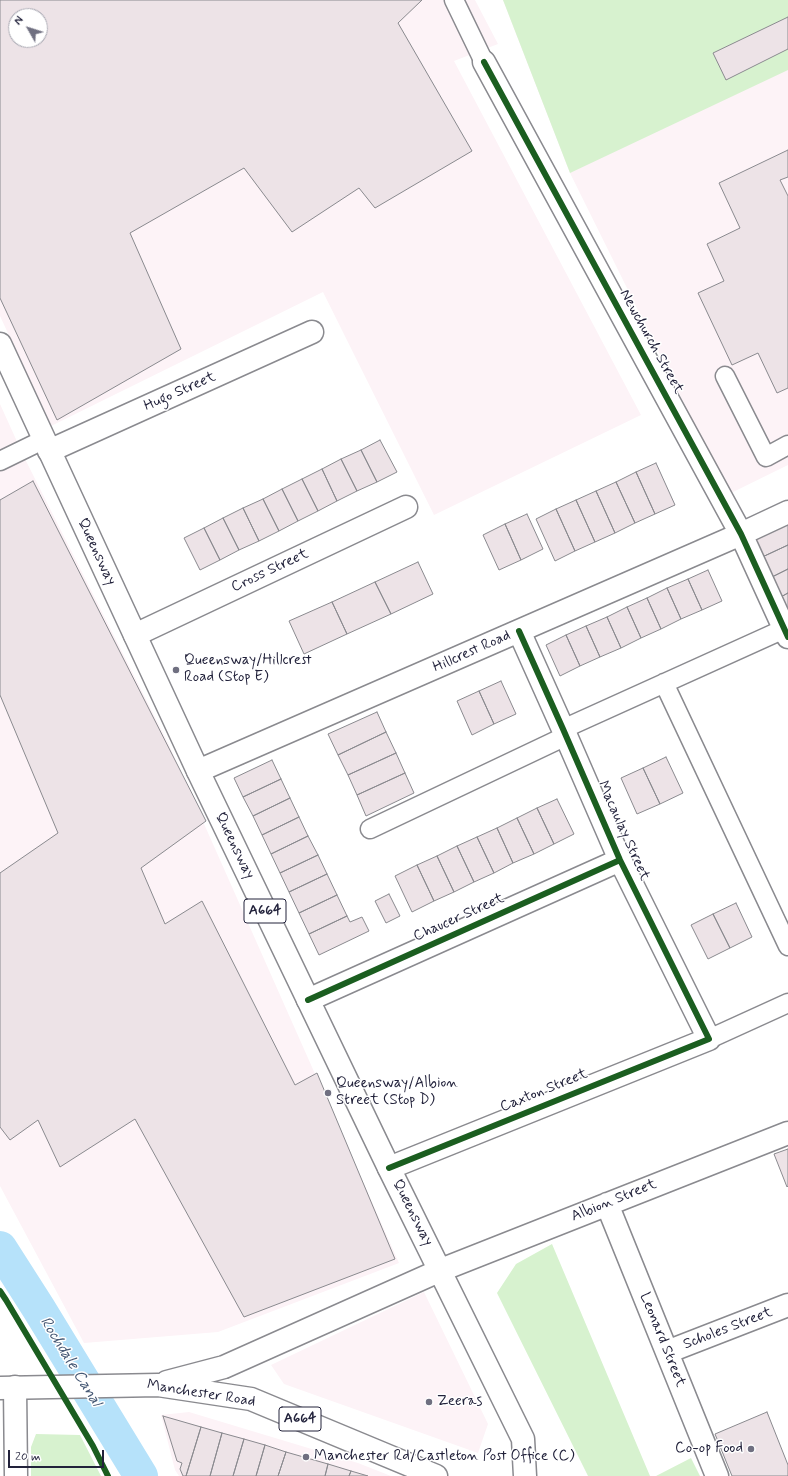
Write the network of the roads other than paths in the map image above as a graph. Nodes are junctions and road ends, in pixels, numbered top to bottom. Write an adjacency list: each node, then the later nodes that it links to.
1 (454, 0): 2 (lane)
2 (484, 62): 11 (street, Newchurch Street)
3 (312, 332): 7 (street, Hugo Street)
4 (0, 344): 7 (street, Queensway / A664)
5 (725, 376): 6 (lane)
6 (788, 445)
7 (46, 446): 8 (lane); 14 (street, Queensway / A664)
8 (0, 461)
9 (406, 507): 14 (street, Cross Street)
10 (788, 512): 11 (street, Hillcrest Road)
11 (741, 534): 12 (street, Hillcrest Road); 13 (street, Newchurch Street)
12 (519, 631): 16 (street, Macaulay Street); 17 (street, Hillcrest Road)
13 (786, 633): 15 (lane)
14 (135, 635): 17 (street, Queensway / A664)
15 (664, 683): 16 (lane); 20 (lane)
16 (565, 732): 18 (lane); 19 (street, Macaulay Street)
17 (198, 771): 21 (street, Queensway / A664)
18 (370, 829)
19 (620, 860): 21 (street, Chaucer Street); 23 (street, Macaulay Street)
20 (788, 946)
21 (308, 1000): 25 (street, Queensway / A664)
22 (788, 1003): 23 (lane)
23 (708, 1039): 25 (street, Caxton Street)
24 (788, 1133): 26 (street, Albion Street)
25 (389, 1168): 27 (street, Queensway / A664)
26 (607, 1204): 27 (street, Albion Street); 29 (street, Leonard Street)
27 (441, 1270): 30 (street, Albion Street); 34 (street, Queensway / A664)
28 (788, 1305): 29 (street, Scholes Street)
29 (667, 1352): 35 (street, Leonard Street)
30 (158, 1384): 31 (street, Manchester Road / A664); 33 (street, Manchester Road / A664)
31 (15, 1388): 32 (street)
32 (16, 1476)
33 (436, 1476)
34 (525, 1476)
35 (717, 1476)

